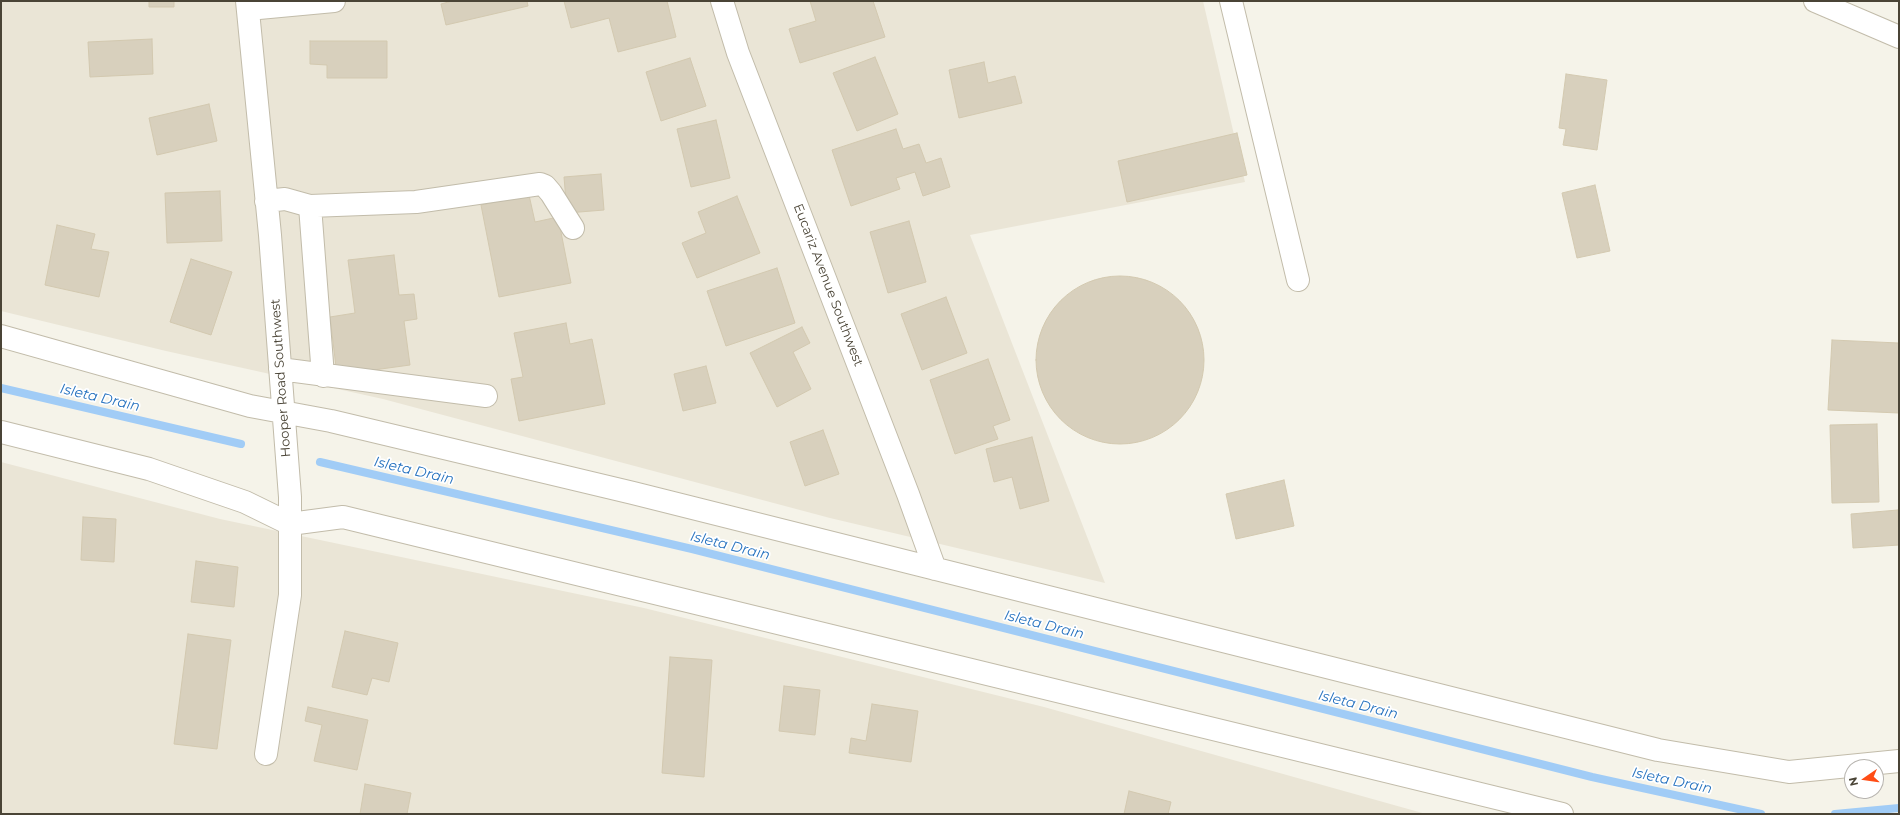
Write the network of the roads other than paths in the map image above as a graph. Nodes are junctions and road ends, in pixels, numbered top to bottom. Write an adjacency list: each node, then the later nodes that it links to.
1 (334, 1): 5 (street)
2 (722, 1): 18 (street, Eucariz Avenue Southwest)
3 (1231, 1): 10 (street)
4 (1816, 1): 6 (street)
5 (248, 5): 7 (street, Hooper Road Southwest)
6 (1899, 37)
7 (266, 201): 8 (street); 12 (street, Hooper Road Southwest)
8 (310, 206): 9 (street); 13 (street)
9 (573, 228)
10 (1298, 280)
11 (1, 336): 15 (street)
12 (280, 369): 13 (street); 15 (street, Hooper Road Southwest)
13 (323, 376): 14 (street)
14 (486, 396)
15 (283, 412): 17 (street, Hooper Road Southwest); 18 (street)
16 (1, 432): 17 (street)
17 (290, 524): 19 (street, Hooper Road Southwest); 21 (street)
18 (935, 569): 20 (street)
19 (266, 754)
20 (1899, 761)
21 (1562, 814)

